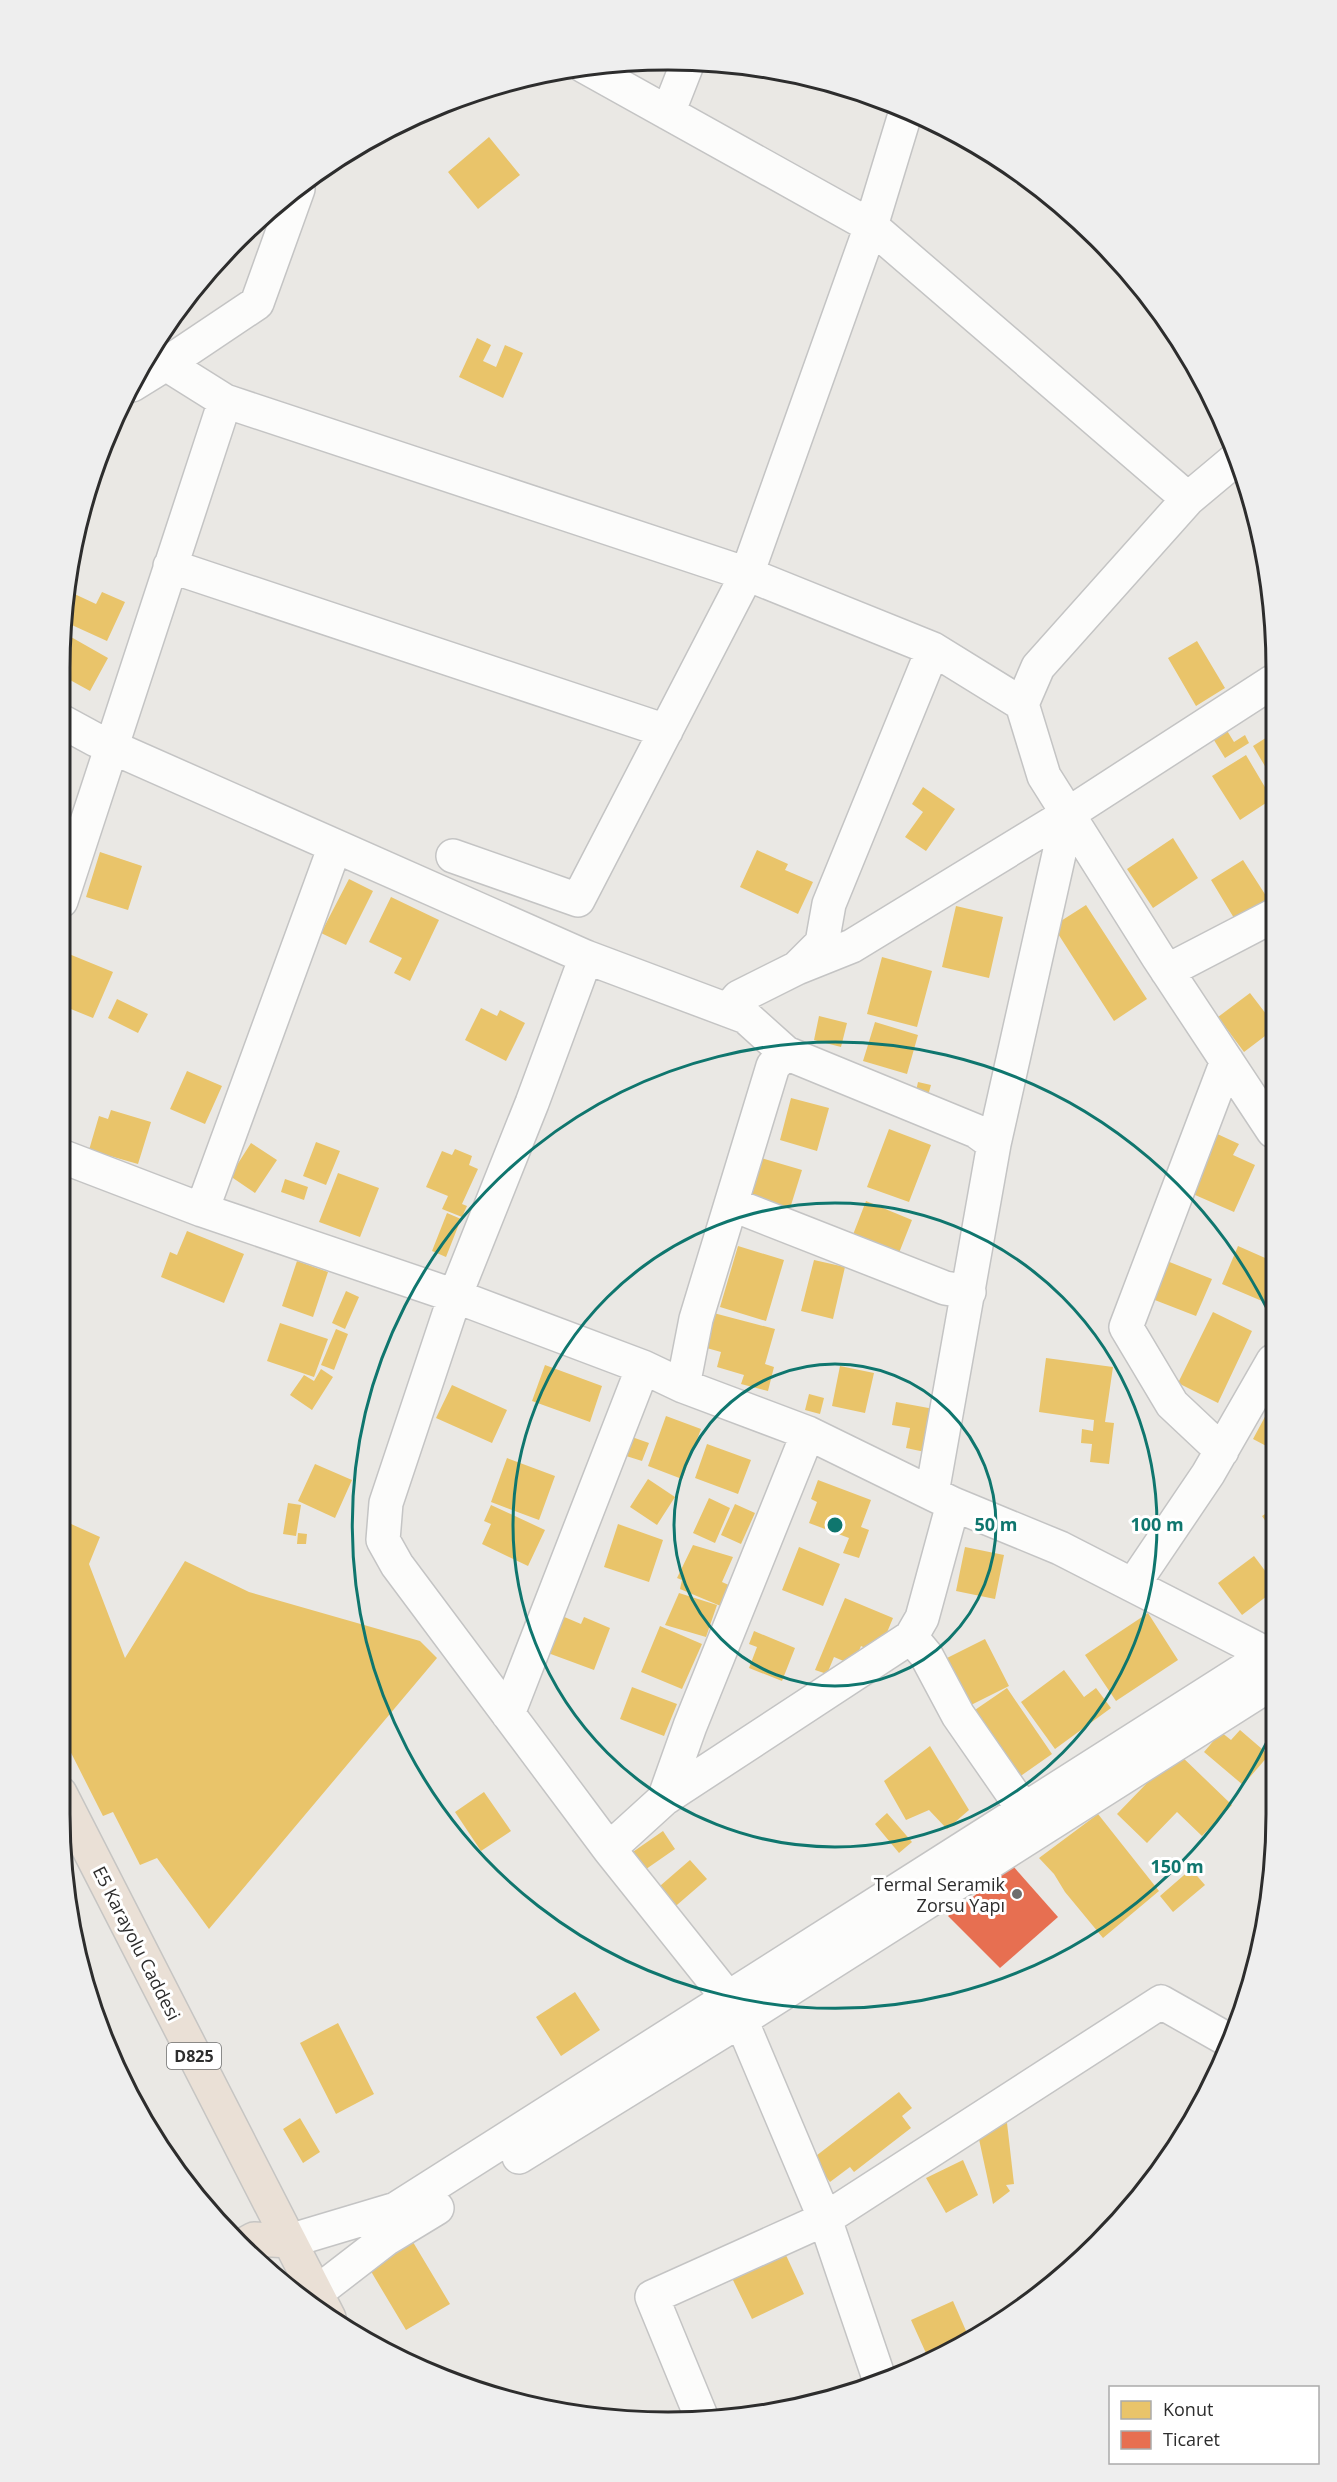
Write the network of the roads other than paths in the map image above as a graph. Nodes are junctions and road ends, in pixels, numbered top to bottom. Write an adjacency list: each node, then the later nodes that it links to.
1 (685, 71): 3 (street)
2 (600, 75): 3 (street)
3 (668, 113): 6 (street)
4 (904, 119): 6 (street)
5 (293, 203): 7 (street)
6 (871, 226): 11 (street); 13 (street)
7 (166, 364): 8 (street); 9 (street)
8 (148, 375)
9 (225, 401): 12 (street); 13 (street)
10 (1230, 464): 11 (street)
11 (1188, 499): 16 (street)
12 (170, 566): 18 (street); 19 (street)
13 (747, 574): 14 (street); 18 (street)
14 (933, 649): 16 (street); 26 (street)
15 (1267, 685): 20 (street)
16 (1022, 704): 20 (street)
17 (70, 726): 19 (street)
18 (666, 731): 22 (street)
19 (112, 748): 21 (street); 23 (street)
20 (1068, 814): 26 (street); 27 (street); 32 (street)
21 (335, 846): 25 (street); 35 (street)
22 (453, 856)
23 (70, 874)
24 (1267, 928): 27 (street)
25 (586, 957): 28 (street); 37 (street)
26 (797, 968): 28 (street)
27 (1167, 971): 30 (street)
28 (728, 1010): 29 (street)
29 (786, 1053): 32 (street); 34 (street)
30 (1227, 1061): 31 (street); 42 (street)
31 (1267, 1121)
32 (994, 1144): 36 (street)
33 (70, 1159): 35 (street)
34 (731, 1204): 36 (street); 40 (street)
35 (202, 1210): 37 (street)
36 (969, 1292): 43 (street)
37 (455, 1296): 38 (street); 48 (street)
38 (643, 1367): 40 (street); 48 (street)
39 (1267, 1372): 42 (street)
40 (683, 1386): 41 (street)
41 (808, 1433): 43 (street); 49 (street)
42 (1222, 1451): 44 (street)
43 (943, 1499): 44 (street); 45 (street)
44 (1133, 1586): 46 (street)
45 (911, 1637): 49 (street); 51 (street)
46 (1267, 1658)
47 (1267, 1665): 51 (street)
48 (508, 1714): 52 (street)
49 (664, 1799): 52 (street)
50 (70, 1812): 57 (highway, E5 Karayolu Caddesi / D825)
51 (1031, 1819): 53 (street)
52 (609, 1849): 53 (street)
53 (735, 2009): 55 (street); 57 (street); 59 (street)
54 (1223, 2037): 55 (street)
55 (825, 2218): 60 (street); 61 (street)
56 (251, 2241): 57 (highway)
57 (290, 2241): 58 (highway, E5 Karayolu Caddesi / D825)
58 (313, 2294)
59 (321, 2300)
60 (877, 2374)
61 (699, 2410)

